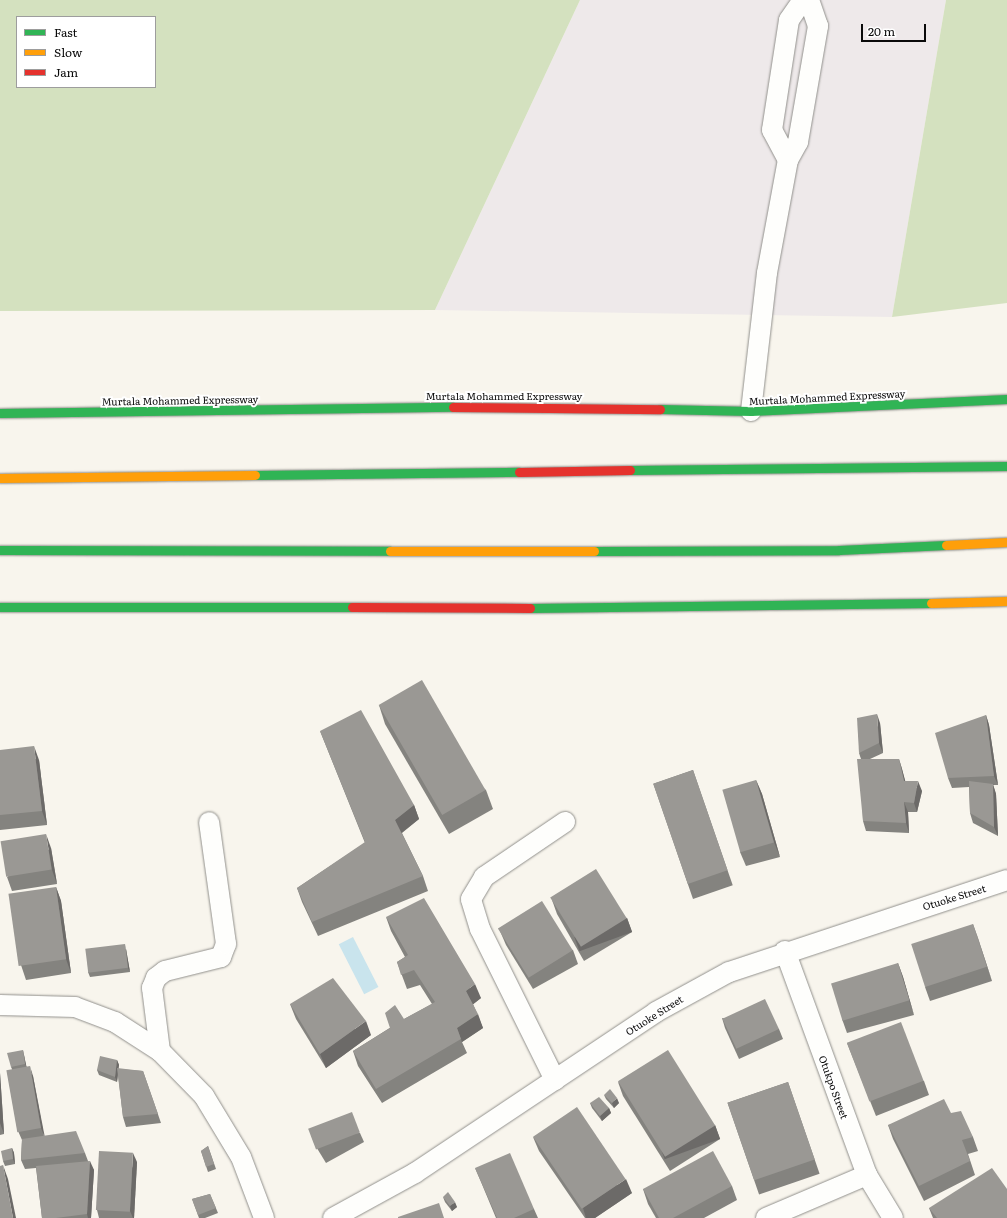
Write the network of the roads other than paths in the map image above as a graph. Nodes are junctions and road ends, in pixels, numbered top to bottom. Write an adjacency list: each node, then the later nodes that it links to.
1 (803, 0): 3 (street)
2 (809, 0): 3 (street)
3 (788, 160): 5 (street)
4 (1007, 399): 5 (highway, Murtala Mohammed Expressway)
5 (751, 411): 6 (highway, Murtala Mohammed Expressway)
6 (0, 413)
7 (1007, 466): 8 (highway)
8 (0, 478)
9 (1007, 542): 10 (highway)
10 (0, 550)
11 (1007, 601): 12 (highway)
12 (0, 607)
13 (209, 822): 18 (street)
14 (565, 822): 19 (street)
15 (1007, 880): 16 (street, Otuoke Street)
16 (785, 951): 19 (street, Otuoke Street); 20 (street, Otukpo Street)
17 (0, 1005): 18 (street)
18 (160, 1051): 21 (street)
19 (555, 1080): 22 (street, Otuoke Street)
20 (867, 1175): 23 (street); 24 (street, Otukpo Street)
21 (264, 1218)
22 (333, 1218)
23 (766, 1218)
24 (893, 1218)

